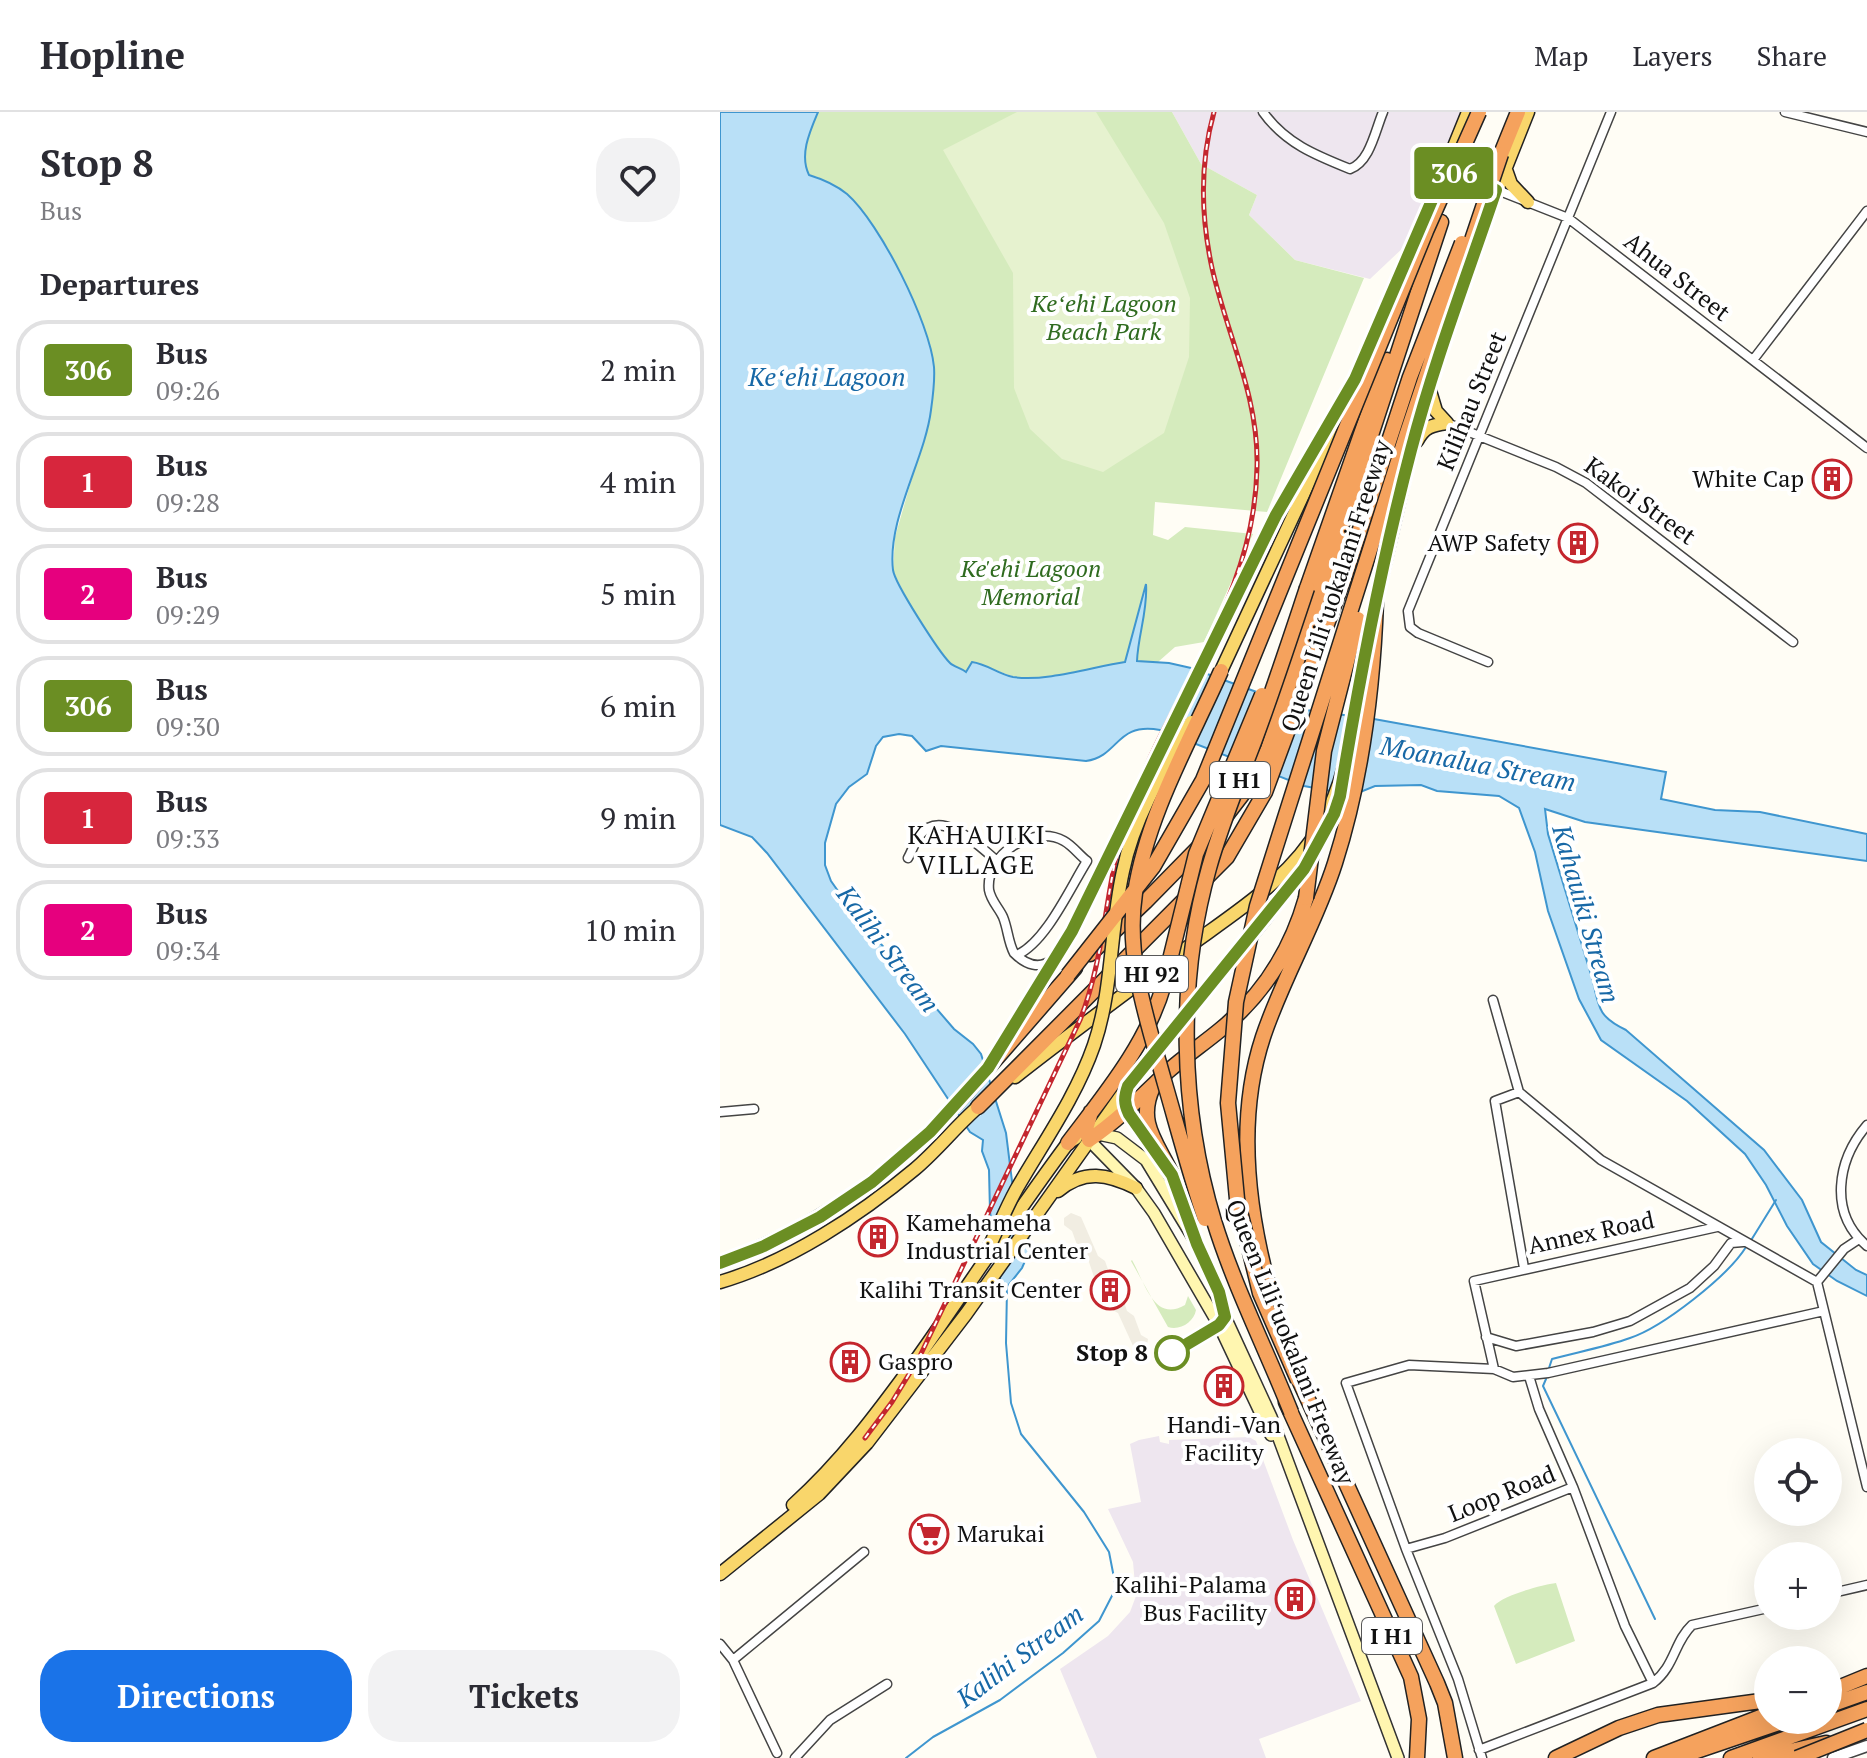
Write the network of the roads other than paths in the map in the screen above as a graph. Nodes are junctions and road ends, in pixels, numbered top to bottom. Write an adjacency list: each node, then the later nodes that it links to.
1 (1263, 112): 2 (street)
2 (1383, 112)
3 (1468, 112): 11 (main road)
4 (1481, 112): 16 (highway, Queen Liliʻuokalani Freeway / I H1, bridge); 36 (highway, bridge)
5 (1518, 112): 10 (highway, Queen Liliʻuokalani Freeway / I H1)
6 (1528, 112): 10 (main road, HI 92)
7 (1611, 112): 15 (street, Kilihau Street)
8 (1785, 112): 9 (street)
9 (1867, 132)
10 (1503, 160): 12 (main road, HI 92); 13 (main road); 24 (highway, Queen Liliʻuokalani Freeway / I H1, bridge); 41 (highway, bridge)
11 (1445, 170): 12 (street, Ahua Street); 18 (main road)
12 (1496, 190): 13 (street, Ahua Street); 19 (main road, HI 92)
13 (1528, 202): 15 (street, Ahua Street)
14 (1867, 211): 17 (street)
15 (1568, 218): 17 (street, Ahua Street); 21 (street, Kilihau Street)
16 (1441, 222): 25 (highway, Queen Liliʻuokalani Freeway / I H1); 36 (highway, bridge)
17 (1753, 360): 22 (street, Ahua Street)
18 (1355, 379): 29 (main road); 34 (main road)
19 (1429, 387): 20 (main road); 23 (main road, HI 92)
20 (1447, 423): 21 (street, Kakoi Street); 23 (main road)
21 (1479, 436): 27 (street, Kakoi Street); 28 (street, Kilihau Street)
22 (1867, 448)
23 (1411, 450): 26 (main road, HI 92)
24 (1386, 506): 40 (highway, bridge); 69 (highway, Queen Liliʻuokalani Freeway / I H1, bridge)
25 (1307, 588): 48 (highway, bridge); 70 (highway, Queen Liliʻuokalani Freeway / I H1, bridge)
26 (1376, 601): 32 (main road, HI 92, bridge); 69 (highway, bridge)
27 (1793, 642)
28 (1488, 662)
29 (1221, 671): 60 (main road, bridge); 70 (highway, bridge)
30 (908, 858): 31 (street)
31 (997, 861): 33 (street); 33 (street)
32 (1301, 864): 41 (main road, HI 92); 42 (main road)
33 (1017, 955): 35 (street)
34 (1054, 959): 35 (street); 37 (main road)
35 (1030, 965): 37 (street)
36 (1068, 975): 39 (highway)
37 (1036, 989): 39 (main road)
38 (1493, 1000): 43 (street)
39 (988, 1068): 61 (main road)
40 (1155, 1084): 45 (highway); 52 (highway)
41 (1003, 1085): 44 (highway)
42 (1128, 1086): 45 (main road); 50 (main road)
43 (1519, 1092): 55 (street, Annex Road); 62 (street)
44 (978, 1107): 64 (main road)
45 (1126, 1108): 50 (highway); 52 (main road)
46 (754, 1109): 47 (street)
47 (720, 1112)
48 (1091, 1112): 50 (highway); 51 (highway)
49 (1867, 1125): 56 (street)
50 (1091, 1135): 51 (main road); 53 (main road); 54 (main road); 57 (main road)
51 (1068, 1143): 60 (main road)
52 (1172, 1175): 57 (main road)
53 (1136, 1188): 54 (main road); 71 (main road)
54 (1044, 1205): 77 (main road)
55 (1717, 1227): 58 (street, Annex Road); 62 (street, Annex Road)
56 (1859, 1239): 59 (street); 63 (street)
57 (1197, 1244): 71 (main road)
58 (1748, 1244): 63 (street, Annex Road); 66 (street)
59 (1867, 1246)
60 (990, 1251): 76 (main road)
61 (720, 1263)
62 (1524, 1268): 66 (street, Annex Road)
63 (1820, 1278): 65 (street)
64 (720, 1282)
65 (1824, 1311): 68 (street); 73 (street)
66 (1486, 1337): 67 (street)
67 (1494, 1369): 68 (street); 74 (street)
68 (1529, 1376): 72 (street)
69 (1298, 1380): 99 (highway, Queen Liliʻuokalani Freeway / I H1)
70 (1291, 1412): 98 (highway, Queen Liliʻuokalani Freeway / I H1)
71 (1285, 1460): 97 (main road)
72 (1573, 1487): 74 (street, Loop Road); 83 (street, Loop Road)
73 (1867, 1487)
74 (1406, 1549): 95 (street)
75 (864, 1552): 82 (street)
76 (720, 1564)
77 (720, 1574)
78 (1867, 1585): 79 (street)
79 (1842, 1591)
80 (1754, 1611): 83 (street)
81 (720, 1644): 82 (street)
82 (733, 1660): 94 (street)
83 (1653, 1683): 95 (street)
84 (887, 1684): 96 (street)
85 (1867, 1692): 86 (highway)
86 (1842, 1701)
87 (1754, 1702): 100 (highway)
88 (1867, 1709): 103 (highway)
89 (1754, 1719): 101 (highway)
90 (1867, 1730): 105 (highway, bridge)
91 (1754, 1732): 102 (highway)
92 (1867, 1737): 104 (highway)
93 (1867, 1746): 106 (street)
94 (777, 1753)
95 (1480, 1754)
96 (795, 1758)
97 (1398, 1758)
98 (1417, 1758)
99 (1455, 1758)
100 (1556, 1758)
101 (1654, 1758)
102 (1676, 1758)
103 (1731, 1758)
104 (1760, 1758)
105 (1797, 1758)
106 (1833, 1758)

